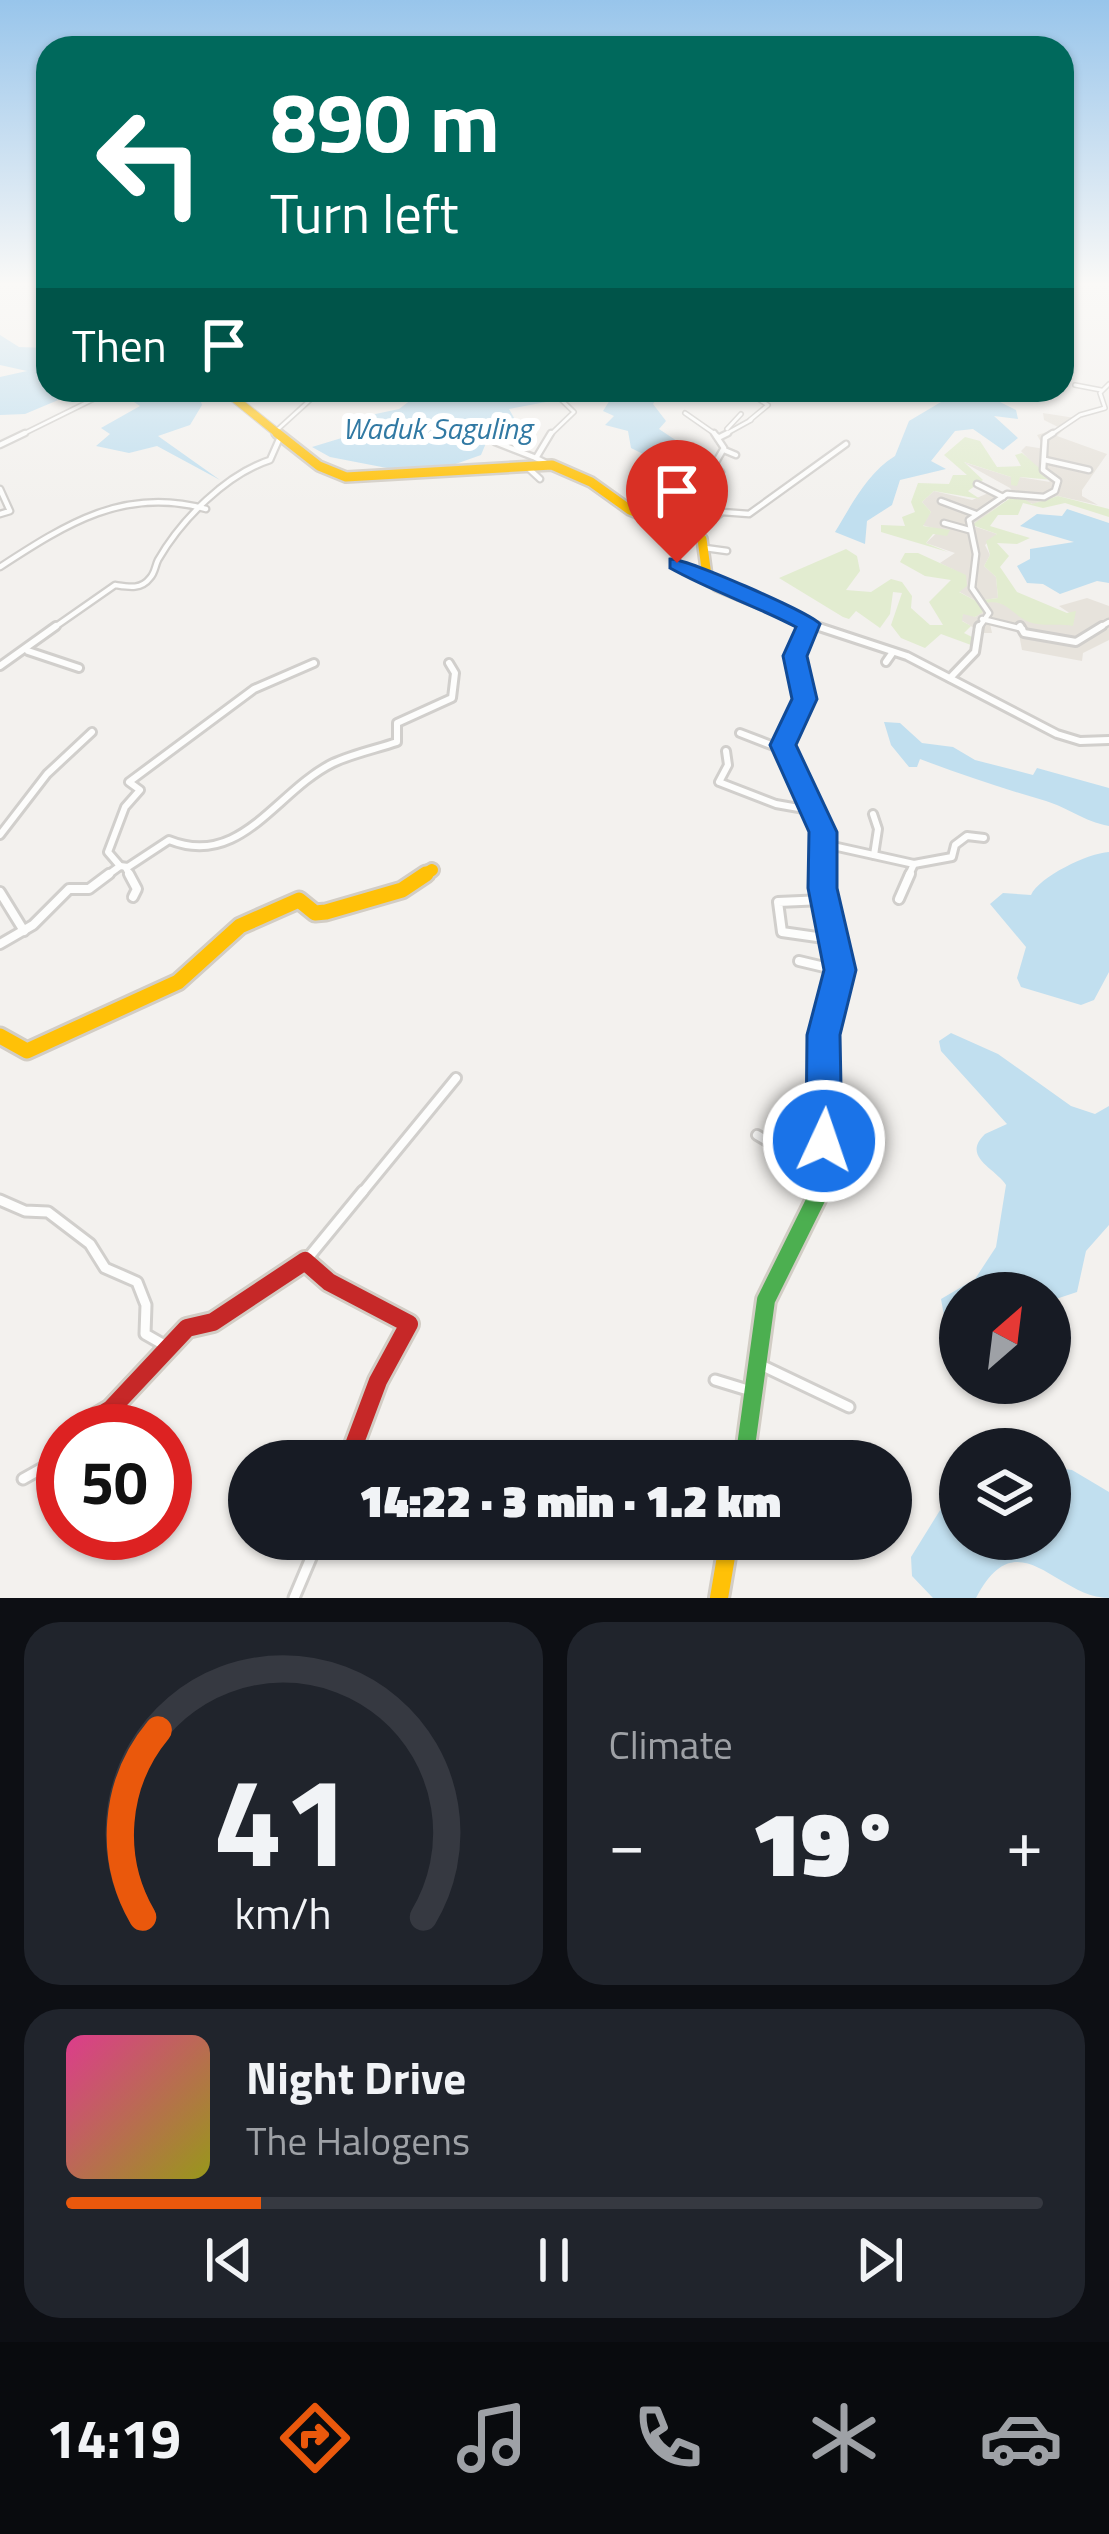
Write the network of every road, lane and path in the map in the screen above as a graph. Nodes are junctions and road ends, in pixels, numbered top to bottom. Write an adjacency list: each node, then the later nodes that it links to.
1 (1109, 384): 3 (street)
2 (1076, 385): 3 (street)
3 (1103, 391): 17 (street)
4 (88, 402): 14 (street)
5 (239, 402): 10 (main road)
6 (309, 402): 10 (street)
7 (564, 402): 18 (street)
8 (763, 402): 11 (street)
9 (685, 413): 11 (street)
10 (278, 433): 18 (main road); 25 (street)
11 (720, 437): 15 (street)
12 (495, 442): 18 (street)
13 (846, 444): 26 (street)
14 (0, 445)
15 (724, 450): 16 (street); 26 (street)
16 (736, 455)
17 (1045, 460): 19 (street); 23 (street)
18 (531, 461): 20 (street); 31 (main road)
19 (1089, 470)
20 (540, 479)
21 (976, 484): 23 (street)
22 (0, 489): 27 (street)
23 (1003, 497): 28 (street)
24 (941, 501): 28 (street)
25 (206, 509): 35 (street); 40 (street)
26 (722, 512): 31 (street)
27 (0, 514)
28 (976, 514): 30 (street)
29 (944, 523): 30 (street)
30 (969, 530): 37 (street)
31 (695, 536): 32 (main road)
32 (705, 548): 33 (street); 36 (main road)
33 (728, 551)
34 (677, 563): 36 (street)
35 (0, 567)
36 (707, 576): 39 (main road)
37 (982, 619): 38 (street); 47 (street)
38 (1109, 622)
39 (809, 624): 41 (street); 51 (main road)
40 (28, 651): 45 (street); 46 (street)
41 (893, 652): 42 (street); 47 (street)
42 (886, 662)
43 (314, 663): 60 (street)
44 (449, 663): 60 (street)
45 (0, 666)
46 (79, 668)
47 (950, 678): 50 (street)
48 (92, 732): 55 (street)
49 (740, 733): 51 (street)
50 (1109, 740)
51 (784, 750): 53 (main road)
52 (726, 751): 53 (street)
53 (813, 810): 57 (main road)
54 (873, 814): 58 (street)
55 (0, 835)
56 (985, 838): 59 (street)
57 (824, 844): 58 (street); 65 (main road)
58 (874, 855): 59 (street)
59 (914, 864): 64 (street)
60 (123, 867): 63 (street); 66 (street)
61 (433, 871): 71 (main road)
62 (0, 892): 66 (street)
63 (133, 897)
64 (899, 899)
65 (824, 900): 67 (main road); 67 (street)
66 (25, 931): 68 (street)
67 (835, 939): 70 (main road)
68 (0, 944)
69 (800, 961): 70 (street)
70 (840, 970): 74 (main road)
71 (0, 1036)
72 (456, 1078): 76 (street)
73 (757, 1135): 74 (street)
74 (826, 1176): 78 (main road)
75 (0, 1200): 77 (street)
76 (305, 1261): 77 (main road); 83 (main road)
77 (166, 1346): 81 (main road)
78 (758, 1364): 80 (main road); 82 (street)
79 (715, 1380): 80 (street)
80 (754, 1392): 84 (main road)
81 (115, 1404)
82 (849, 1408)
83 (355, 1440)
84 (746, 1440)
85 (36, 1472): 86 (street)
86 (23, 1479)
87 (310, 1560): 89 (street)
88 (725, 1560): 90 (main road)
89 (294, 1598)
90 (719, 1598)

